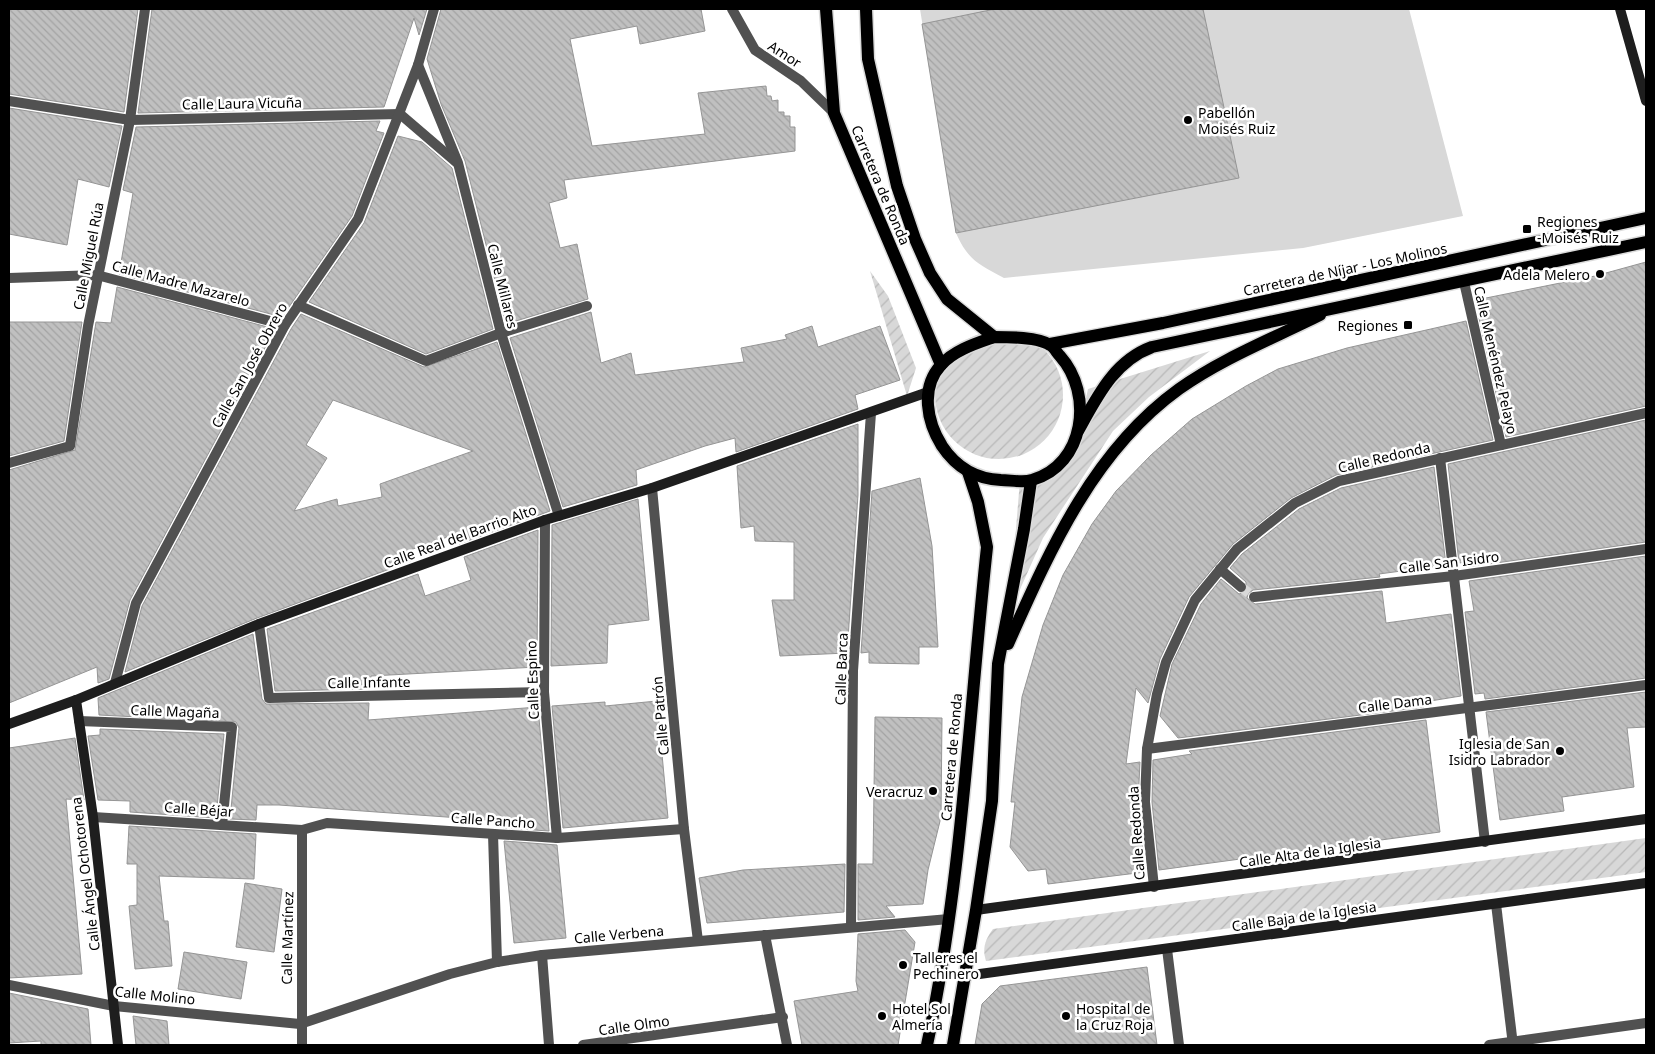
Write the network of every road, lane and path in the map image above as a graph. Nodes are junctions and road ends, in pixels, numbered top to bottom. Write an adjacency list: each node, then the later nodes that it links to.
1 (145, 9): 12 (street, Calle Miguel Rúa)
2 (434, 9): 7 (street, Calle San José Obrero)
3 (732, 9): 10 (street, Amor)
4 (826, 9): 10 (main road, Carretera de Ronda)
5 (866, 9): 24 (main road, Carretera de Ronda)
6 (1620, 9): 9 (street)
7 (418, 64): 11 (street, Calle San José Obrero); 13 (street, Calle Millares)
8 (9, 101): 12 (street, Calle Laura Vicuña)
9 (1646, 101)
10 (834, 113): 26 (main road, Carretera de Ronda)
11 (400, 114): 12 (street, Calle Laura Vicuña); 13 (street); 19 (street, Calle San José Obrero)
12 (130, 120): 16 (street, Calle Miguel Rúa)
13 (458, 163): 23 (street, Calle Millares)
14 (1646, 218): 25 (main road, Carretera de Níjar - Los Molinos)
15 (1646, 242): 18 (main road)
16 (97, 275): 17 (street, Calle Madre Mazarelo); 22 (street, Calle Madre Mazarelo); 33 (street, Calle Miguel Rúa)
17 (9, 278)
18 (1464, 282): 21 (main road); 31 (street, Calle Menéndez Pelayo)
19 (298, 305): 22 (street, Calle San José Obrero); 23 (street)
20 (588, 306): 23 (street)
21 (1338, 306): 30 (main road); 45 (main road)
22 (285, 325): 46 (street, Calle San José Obrero)
23 (501, 333): 37 (street, Calle Millares)
24 (994, 337): 25 (main road); 26 (main road)
25 (1050, 344): 30 (main road)
26 (941, 365): 27 (main road)
27 (928, 392): 28 (street, Calle Real del Barrio Alto); 34 (main road)
28 (871, 413): 36 (street, Calle Real del Barrio Alto); 67 (street, Calle Barca)
29 (1646, 413): 31 (street, Calle Redonda)
30 (1078, 431): 35 (main road)
31 (1501, 445): 32 (street, Calle Redonda)
32 (1440, 458): 40 (street, Calle Redonda); 41 (street)
33 (9, 463)
34 (968, 472): 35 (main road); 66 (main road, Carretera de Ronda)
35 (1031, 481): 45 (main road)
36 (652, 488): 37 (street, Calle Real del Barrio Alto); 57 (street, Calle Patrón)
37 (560, 516): 38 (street, Calle Real del Barrio Alto)
38 (545, 520): 44 (street, Calle Real del Barrio Alto); 48 (street, Calle Espino)
39 (1646, 549): 41 (street, Calle San Isidro)
40 (1220, 569): 42 (street); 53 (street, Calle Redonda)
41 (1454, 576): 43 (street, Calle San Isidro); 50 (street)
42 (1241, 587)
43 (1254, 597)
44 (259, 624): 46 (street, Calle Real del Barrio Alto); 48 (street, Calle Infante)
45 (998, 664): 65 (main road)
46 (114, 683): 49 (street, Calle Real del Barrio Alto)
47 (1646, 685): 50 (street, Calle Dama)
48 (544, 692): 60 (street, Calle Espino)
49 (76, 700): 51 (street, Calle Ángel Ochotorena); 52 (street, Calle Real del Barrio Alto)
50 (1470, 706): 53 (street, Calle Dama); 61 (street)
51 (79, 721): 54 (street, Calle Ángel Ochotorena); 56 (street, Calle Magaña)
52 (9, 724)
53 (1147, 749): 63 (street, Calle Redonda)
54 (93, 817): 56 (street, Calle Béjar); 75 (street, Calle Ángel Ochotorena)
55 (1646, 818): 61 (street, Calle Alta de la Iglesia)
56 (222, 825): 58 (street, Calle Béjar)
57 (684, 829): 60 (street, Calle Pancho); 69 (street, Calle Patrón)
58 (302, 830): 59 (street, Calle Pancho); 78 (street, Calle Martínez)
59 (493, 834): 60 (street, Calle Pancho); 72 (street)
60 (557, 838)
61 (1485, 842): 63 (street, Calle Alta de la Iglesia)
62 (1646, 883): 64 (street, Calle Baja de la Iglesia)
63 (1154, 887): 65 (street, Calle Alta de la Iglesia)
64 (1496, 904): 70 (street, Calle Baja de la Iglesia); 80 (street)
65 (976, 910): 73 (main road)
66 (949, 919): 67 (street, Calle Verbena); 86 (main road, Carretera de Ronda)
67 (851, 927): 68 (street, Calle Verbena)
68 (765, 935): 69 (street, Calle Verbena); 76 (street)
69 (698, 941): 71 (street, Calle Verbena)
70 (1167, 949): 73 (street, Calle Baja de la Iglesia); 88 (street)
71 (542, 955): 72 (street, Calle Verbena); 83 (street)
72 (498, 962): 78 (street, Calle Verbena)
73 (965, 976): 87 (main road)
74 (9, 985): 75 (street, Calle Molino)
75 (114, 1006): 78 (street, Calle Molino); 81 (street, Calle Ángel Ochotorena)
76 (782, 1016): 79 (street, Calle Olmo); 85 (street)
77 (1646, 1023): 80 (street)
78 (300, 1024): 82 (street, Calle Martínez)
79 (634, 1042): 84 (street, Calle Olmo)
80 (1513, 1044): 89 (street)
81 (118, 1045)
82 (302, 1045)
83 (549, 1045)
84 (582, 1045)
85 (787, 1045)
86 (927, 1045)
87 (953, 1045)
88 (1179, 1045)
89 (1489, 1045)

